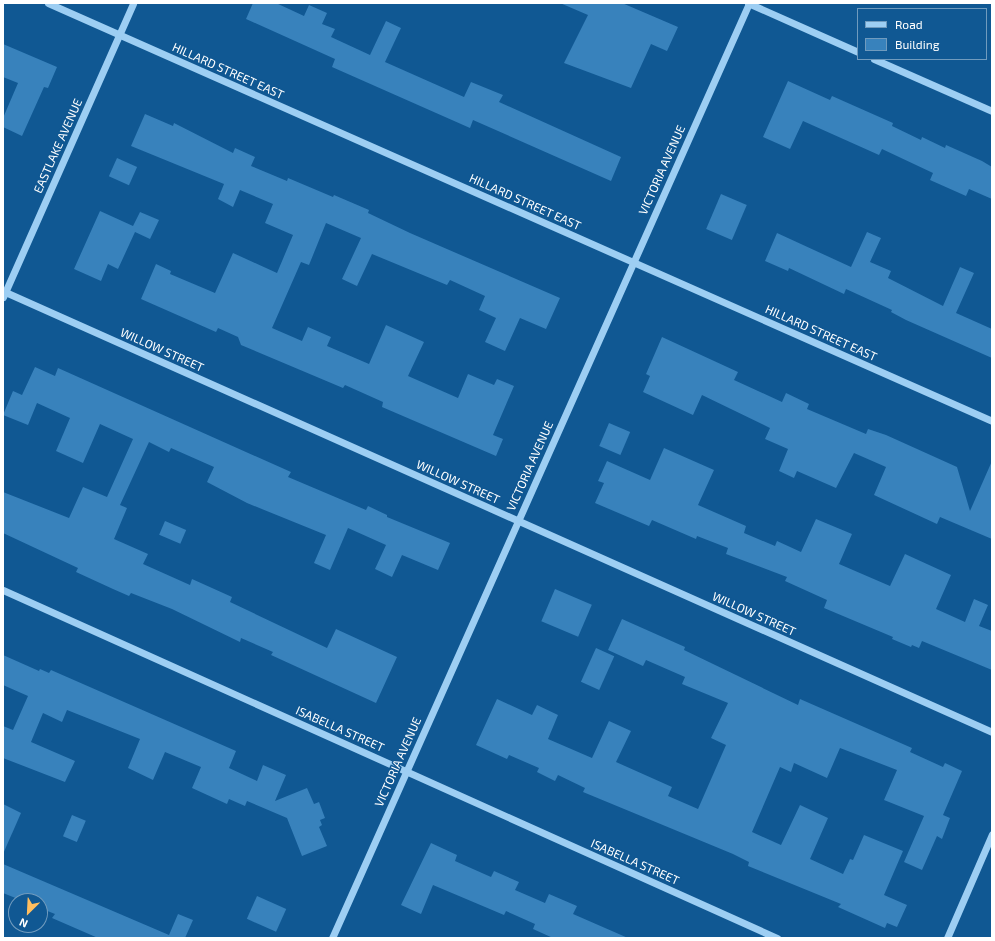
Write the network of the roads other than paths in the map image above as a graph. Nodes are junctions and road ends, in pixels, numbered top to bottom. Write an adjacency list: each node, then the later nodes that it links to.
1 (48, 3): 4 (street, HILLARD STREET EAST)
2 (134, 3): 4 (street, EASTLAKE AVENUE)
3 (748, 3): 5 (street); 8 (street, VICTORIA AVENUE)
4 (119, 34): 8 (street, HILLARD STREET EAST); 9 (street, EASTLAKE AVENUE)
5 (857, 52)
6 (876, 60): 7 (street)
7 (992, 111)
8 (633, 262): 10 (street, HILLARD STREET EAST); 11 (street, VICTORIA AVENUE)
9 (4, 294): 11 (street, WILLOW STREET)
10 (992, 421)
11 (518, 521): 13 (street, WILLOW STREET); 14 (street, VICTORIA AVENUE)
12 (3, 590): 14 (street, ISABELLA STREET)
13 (992, 732)
14 (406, 772): 16 (street, VICTORIA AVENUE); 17 (street, ISABELLA STREET)
15 (992, 834): 18 (street)
16 (332, 938)
17 (777, 938)
18 (947, 938)

